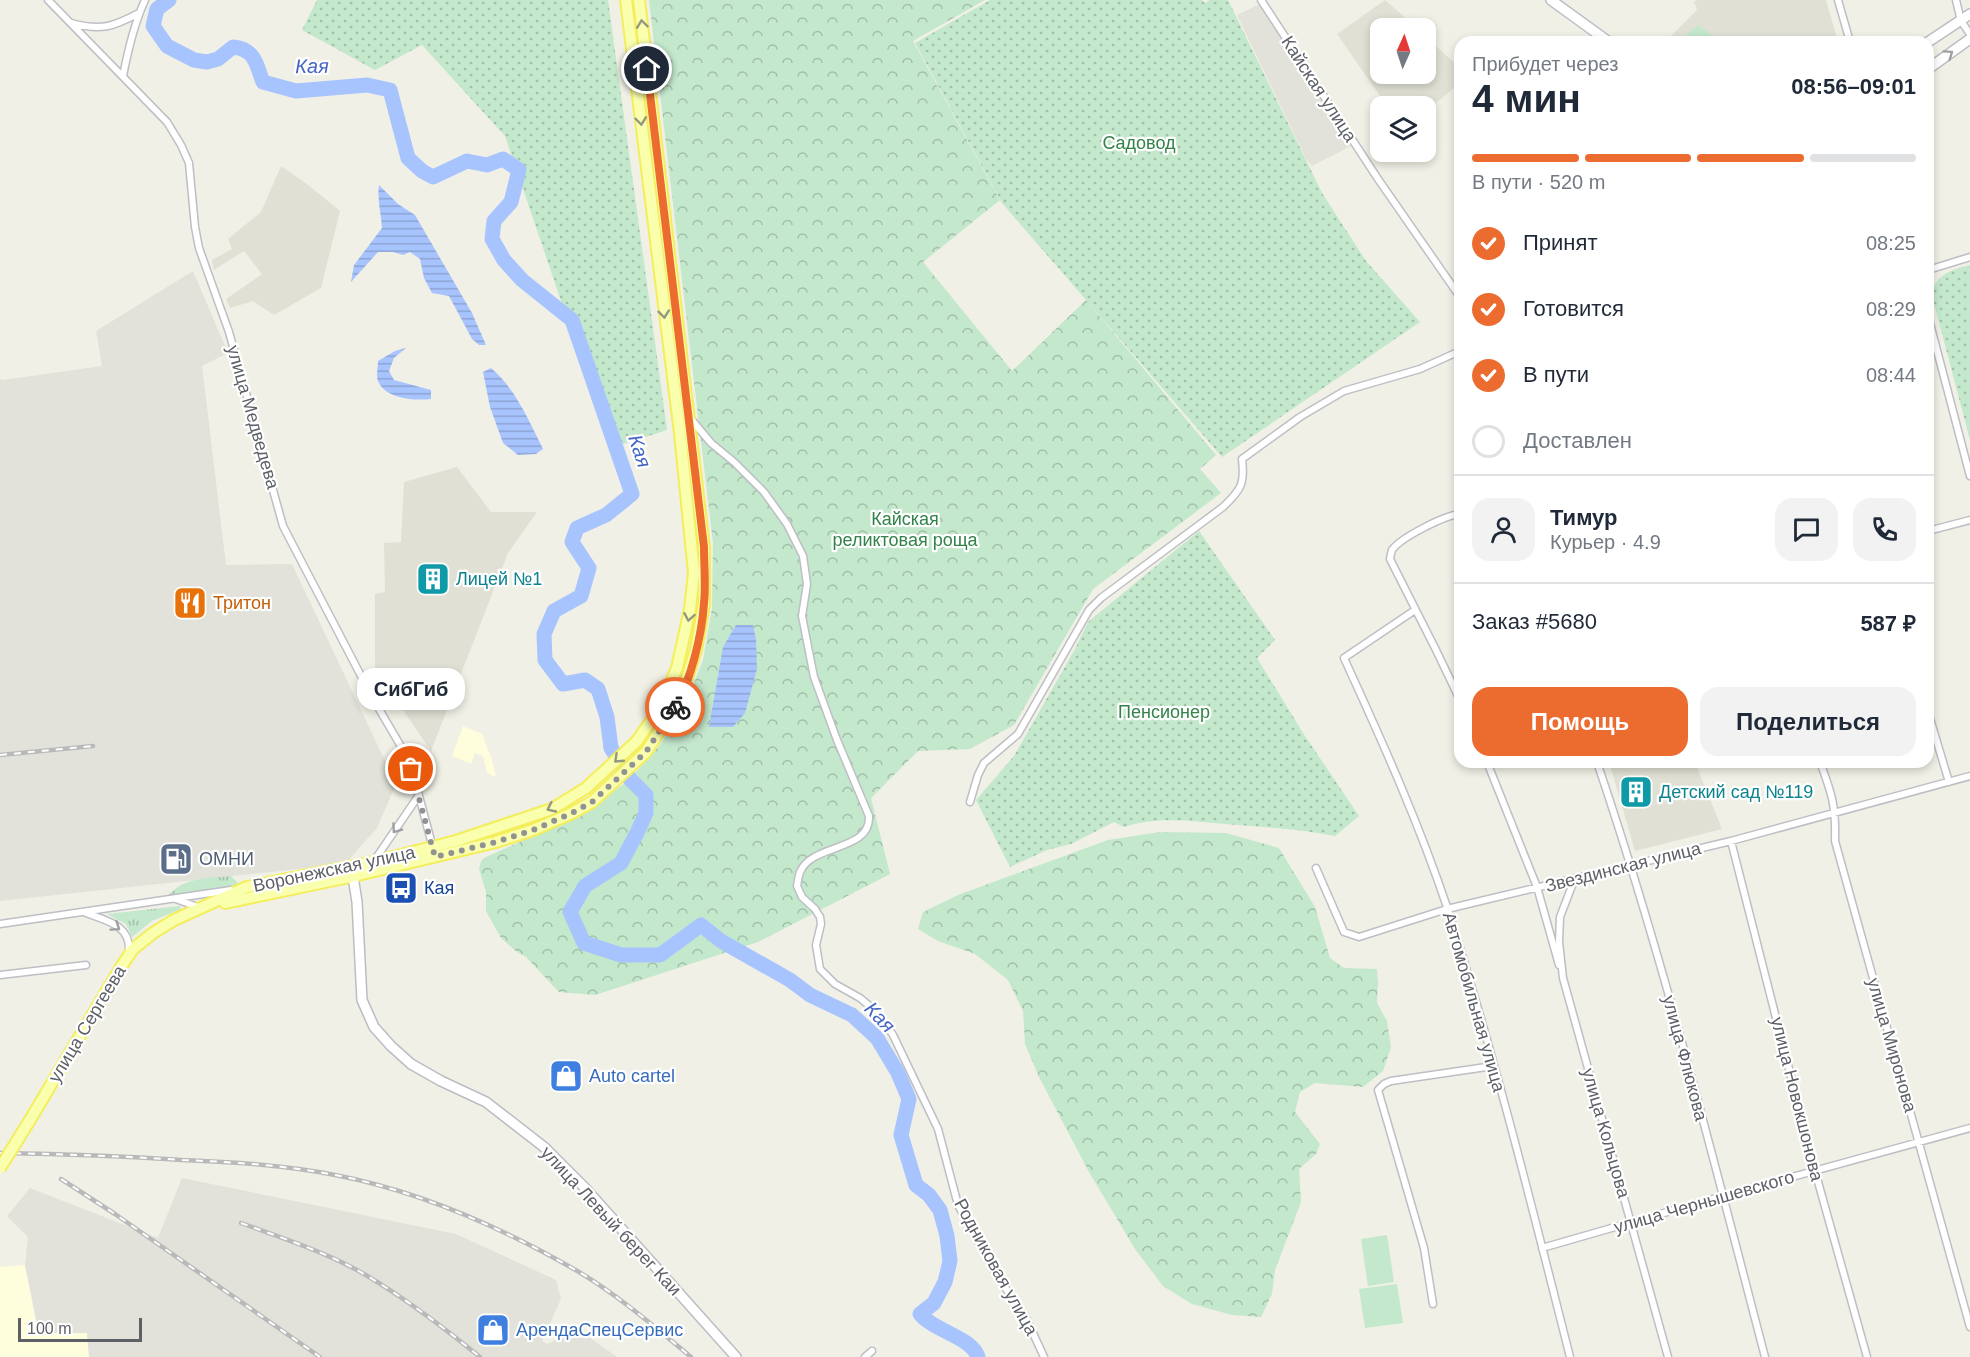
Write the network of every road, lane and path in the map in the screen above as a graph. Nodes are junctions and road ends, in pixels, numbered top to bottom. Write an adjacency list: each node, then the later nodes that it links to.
1 (48, 0): 12 (street, улица Медведева)
2 (146, 0): 9 (street)
3 (626, 0): 42 (main road, Воронежская улица, one-way to 42)
4 (639, 0): 25 (main road, one-way to 4)
5 (1261, 0): 22 (street, Кайская улица)
6 (1551, 0): 14 (street)
7 (1838, 0): 15 (street)
8 (1956, 0): 11 (street)
9 (139, 13): 12 (street); 19 (street)
10 (1970, 14): 11 (street)
11 (1961, 21): 13 (street); 16 (street)
12 (71, 23): 19 (street, улица Медведева)
13 (1970, 34)
14 (1601, 36)
15 (1848, 36)
16 (1934, 38)
17 (1970, 39): 18 (street, one-way to 17)
18 (1934, 65)
19 (123, 76): 38 (street, улица Медведева)
20 (1970, 257): 21 (street)
21 (1934, 268)
22 (1454, 288)
23 (1934, 339): 26 (street)
24 (1454, 354): 39 (street)
25 (688, 416): 42 (main road, Воронежская улица); 72 (street, Родниковая улица)
26 (1970, 476)
27 (1454, 515): 30 (street)
28 (1970, 520): 29 (street)
29 (1934, 529)
30 (1415, 610): 31 (street); 52 (street, Автомобильная улица)
31 (1454, 688)
32 (1934, 732): 37 (street)
33 (1489, 768): 48 (street, улица Кольцова)
34 (1599, 768): 44 (street, улица Флюкова)
35 (1822, 768): 40 (street, улица Миронова)
36 (1970, 776): 37 (street, Звездинская улица)
37 (1949, 782): 40 (street, Звездинская улица)
38 (419, 795): 42 (street, улица Медведева); 43 (street, one-way to 43)
39 (970, 802)
40 (1835, 813): 41 (street, Звездинская улица); 61 (street, улица Миронова)
41 (1731, 841): 44 (street, Звездинская улица); 63 (street, улица Новокшонова)
42 (434, 852): 43 (main road, Воронежская улица); 46 (main road, Воронежская улица)
43 (373, 862): 46 (main road, Воронежская улица)
44 (1631, 864): 47 (street, Звездинская улица); 64 (street, улица Флюкова)
45 (1316, 868): 52 (street, Звездинская улица)
46 (353, 871): 49 (main road, Воронежская улица); 51 (main road, Воронежская улица); 70 (street, улица Левый берег Каи)
47 (1575, 878): 48 (street, Звездинская улица); 58 (street, улица Кольцова)
48 (1537, 887): 52 (street, Звездинская улица); 58 (street, улица Кольцова)
49 (247, 888): 50 (street); 51 (main road, Воронежская улица)
50 (175, 899): 51 (street); 53 (street)
51 (201, 908): 55 (main road, улица Сергеева)
52 (1447, 909): 59 (street, Автомобильная улица)
53 (86, 913): 54 (street); 55 (street, one-way to 55)
54 (0, 924)
55 (129, 955): 62 (main road, улица Сергеева, bridge)
56 (86, 965): 57 (street)
57 (0, 975)
58 (1563, 978): 65 (street, улица Кольцова)
59 (1493, 1066): 66 (street, Автомобильная улица); 67 (street)
60 (1970, 1128): 61 (street, улица Чернышевского)
61 (1919, 1143): 63 (street, улица Чернышевского); 68 (street, улица Миронова)
62 (0, 1168)
63 (1815, 1171): 64 (street, улица Чернышевского); 76 (street, улица Новокшонова)
64 (1723, 1196): 65 (street, улица Чернышевского); 75 (street, улица Флюкова)
65 (1632, 1222): 66 (street, улица Чернышевского); 74 (street, улица Кольцова)
66 (1542, 1248): 73 (street, Автомобильная улица)
67 (1433, 1304)
68 (1970, 1327)
69 (872, 1351): 71 (street)
70 (736, 1357)
71 (865, 1357)
72 (1044, 1357)
73 (1570, 1357)
74 (1668, 1357)
75 (1765, 1357)
76 (1866, 1357)

